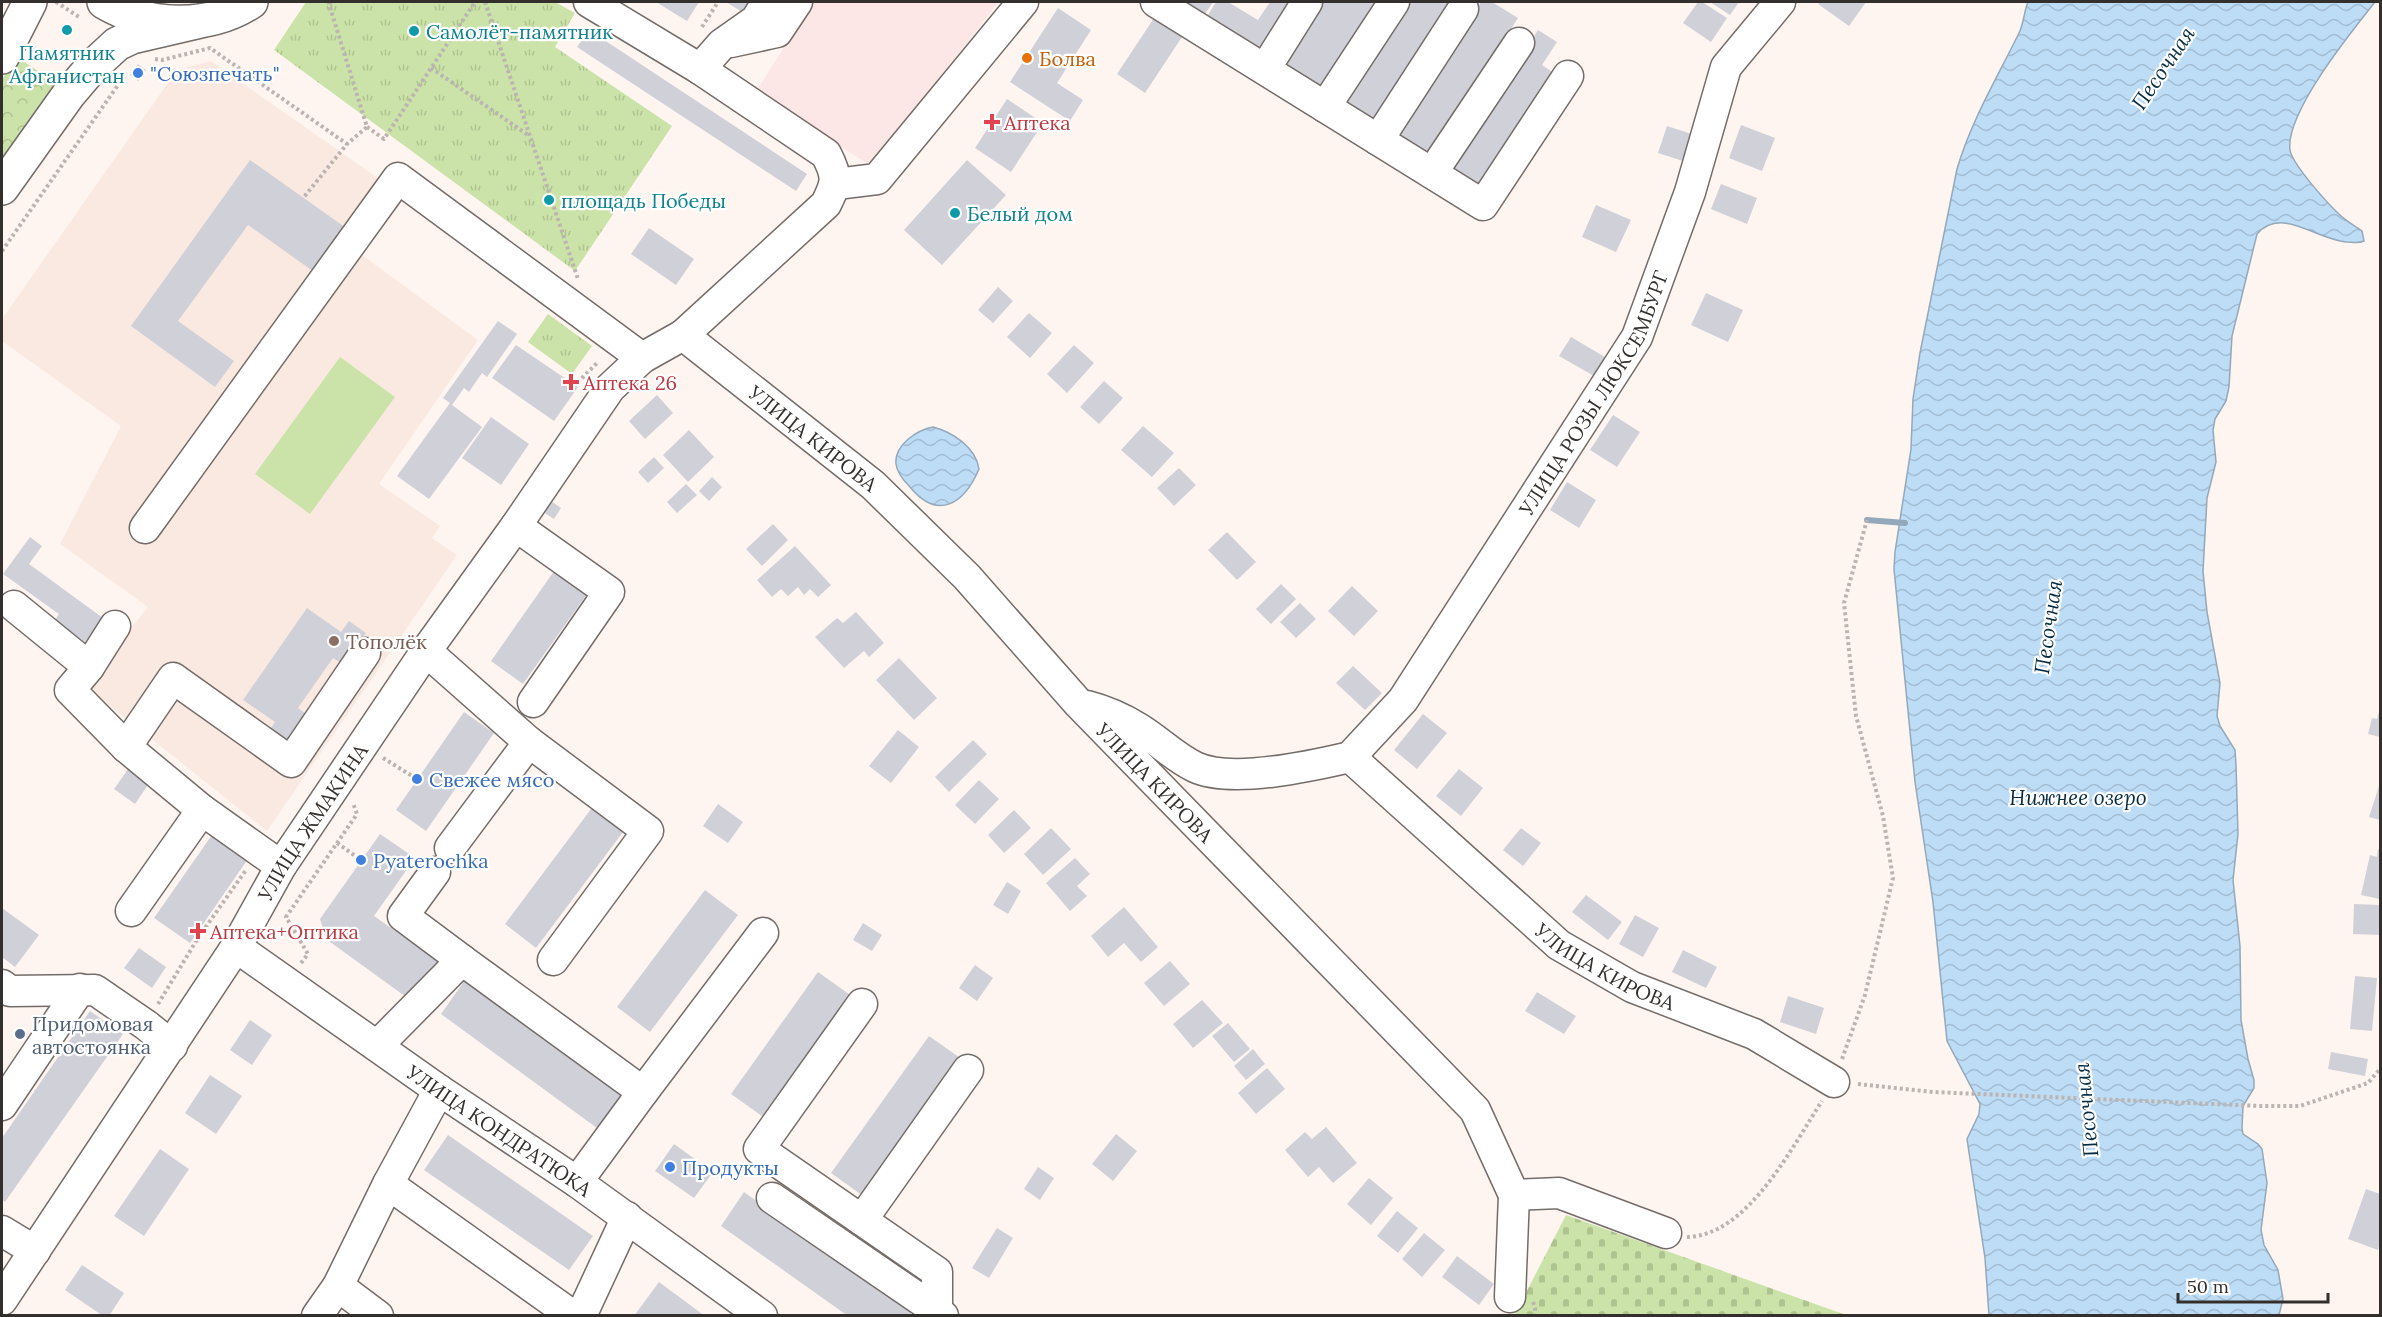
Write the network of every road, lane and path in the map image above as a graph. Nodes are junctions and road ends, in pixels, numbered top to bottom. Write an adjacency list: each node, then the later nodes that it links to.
1 (30, 2): 21 (main road)
2 (56, 2): 14 (path)
3 (251, 2): 17 (main road)
4 (331, 2): 27 (path)
5 (475, 2): 22 (path)
6 (589, 2): 16 (street)
7 (767, 2): 19 (street)
8 (797, 2): 19 (street)
9 (1023, 2): 32 (street)
10 (1156, 2): 24 (street)
11 (1307, 2): 24 (street)
12 (1394, 2): 26 (street)
13 (1780, 2): 52 (street, УЛИЦА РОЗЫ ЛЮКСЕМБУРГ)
14 (89, 9): 17 (main road); 20 (path)
15 (1463, 9): 29 (street)
16 (624, 11): 23 (street)
17 (206, 20): 20 (main road)
18 (1519, 43): 31 (street)
19 (722, 44): 23 (street)
20 (127, 51): 30 (path); 33 (main road); 35 (path)
21 (2, 57)
22 (431, 68): 27 (path); 28 (path)
23 (700, 69): 32 (street)
24 (1265, 69): 26 (street)
25 (1568, 76): 31 (street)
26 (1325, 107): 29 (street)
27 (367, 127): 30 (path)
28 (528, 135)
29 (1378, 140): 31 (street)
30 (347, 144): 34 (path)
31 (1432, 173)
32 (836, 184): 36 (street)
33 (2, 188)
34 (304, 197)
35 (2, 251)
36 (683, 334): 37 (street); 49 (street, УЛИЦА КИРОВА)
37 (642, 358): 41 (street, УЛИЦА ЖМАКИНА); 42 (street)
38 (598, 362): 39 (path)
39 (571, 382)
40 (1867, 520): 73 (path)
41 (516, 526): 45 (street, УЛИЦА ЖМАКИНА); 48 (street)
42 (145, 528)
43 (14, 606): 47 (street)
44 (115, 626): 47 (street)
45 (426, 651): 50 (street); 57 (street, УЛИЦА ЖМАКИНА)
46 (366, 653): 51 (street)
47 (89, 667): 51 (street)
48 (533, 702)
49 (1079, 704): 52 (street); 79 (street, УЛИЦА КИРОВА)
50 (529, 742): 63 (street); 64 (street)
51 (126, 747): 54 (street)
52 (1350, 757): 73 (street, УЛИЦА КИРОВА)
53 (353, 802): 55 (path)
54 (202, 810): 57 (street); 58 (street)
55 (337, 843): 56 (path); 65 (path)
56 (361, 860)
57 (281, 866): 62 (street, УЛИЦА ЖМАКИНА)
58 (131, 911)
59 (198, 932): 61 (path)
60 (763, 933): 75 (street)
61 (198, 939)
62 (236, 947): 65 (street, УЛИЦА КОНДРАТЮКА); 69 (street, УЛИЦА ЖМАКИНА)
63 (462, 960): 70 (street); 75 (street)
64 (553, 960)
65 (288, 982): 70 (street, УЛИЦА КОНДРАТЮКА)
66 (2, 985): 67 (street)
67 (80, 988): 69 (street); 76 (street)
68 (862, 1004): 82 (street)
69 (172, 1046): 85 (street, УЛИЦА ЖМАКИНА)
70 (378, 1046): 74 (street, УЛИЦА КОНДРАТЮКА)
71 (2380, 1069): 73 (path)
72 (968, 1070): 82 (street)
73 (1834, 1082): 84 (path)
74 (439, 1090): 77 (street, УЛИЦА КОНДРАТЮКА); 78 (street)
75 (643, 1092): 77 (street)
76 (2, 1106)
77 (577, 1182): 81 (street, УЛИЦА КОНДРАТЮКА)
78 (388, 1184): 86 (street); 92 (street)
79 (1514, 1195): 84 (street); 87 (street, УЛИЦА КИРОВА)
80 (772, 1198): 89 (street)
81 (627, 1217): 93 (street); 94 (street, УЛИЦА КОНДРАТЮКА)
82 (862, 1220): 89 (street)
83 (2, 1230): 85 (street)
84 (1666, 1233)
85 (35, 1251): 88 (street, УЛИЦА ЖМАКИНА)
86 (338, 1286): 90 (street); 91 (street)
87 (1510, 1297)
88 (2, 1300)
89 (938, 1314)
90 (317, 1316)
91 (378, 1316)
92 (573, 1316)
93 (581, 1316)
94 (762, 1316)

